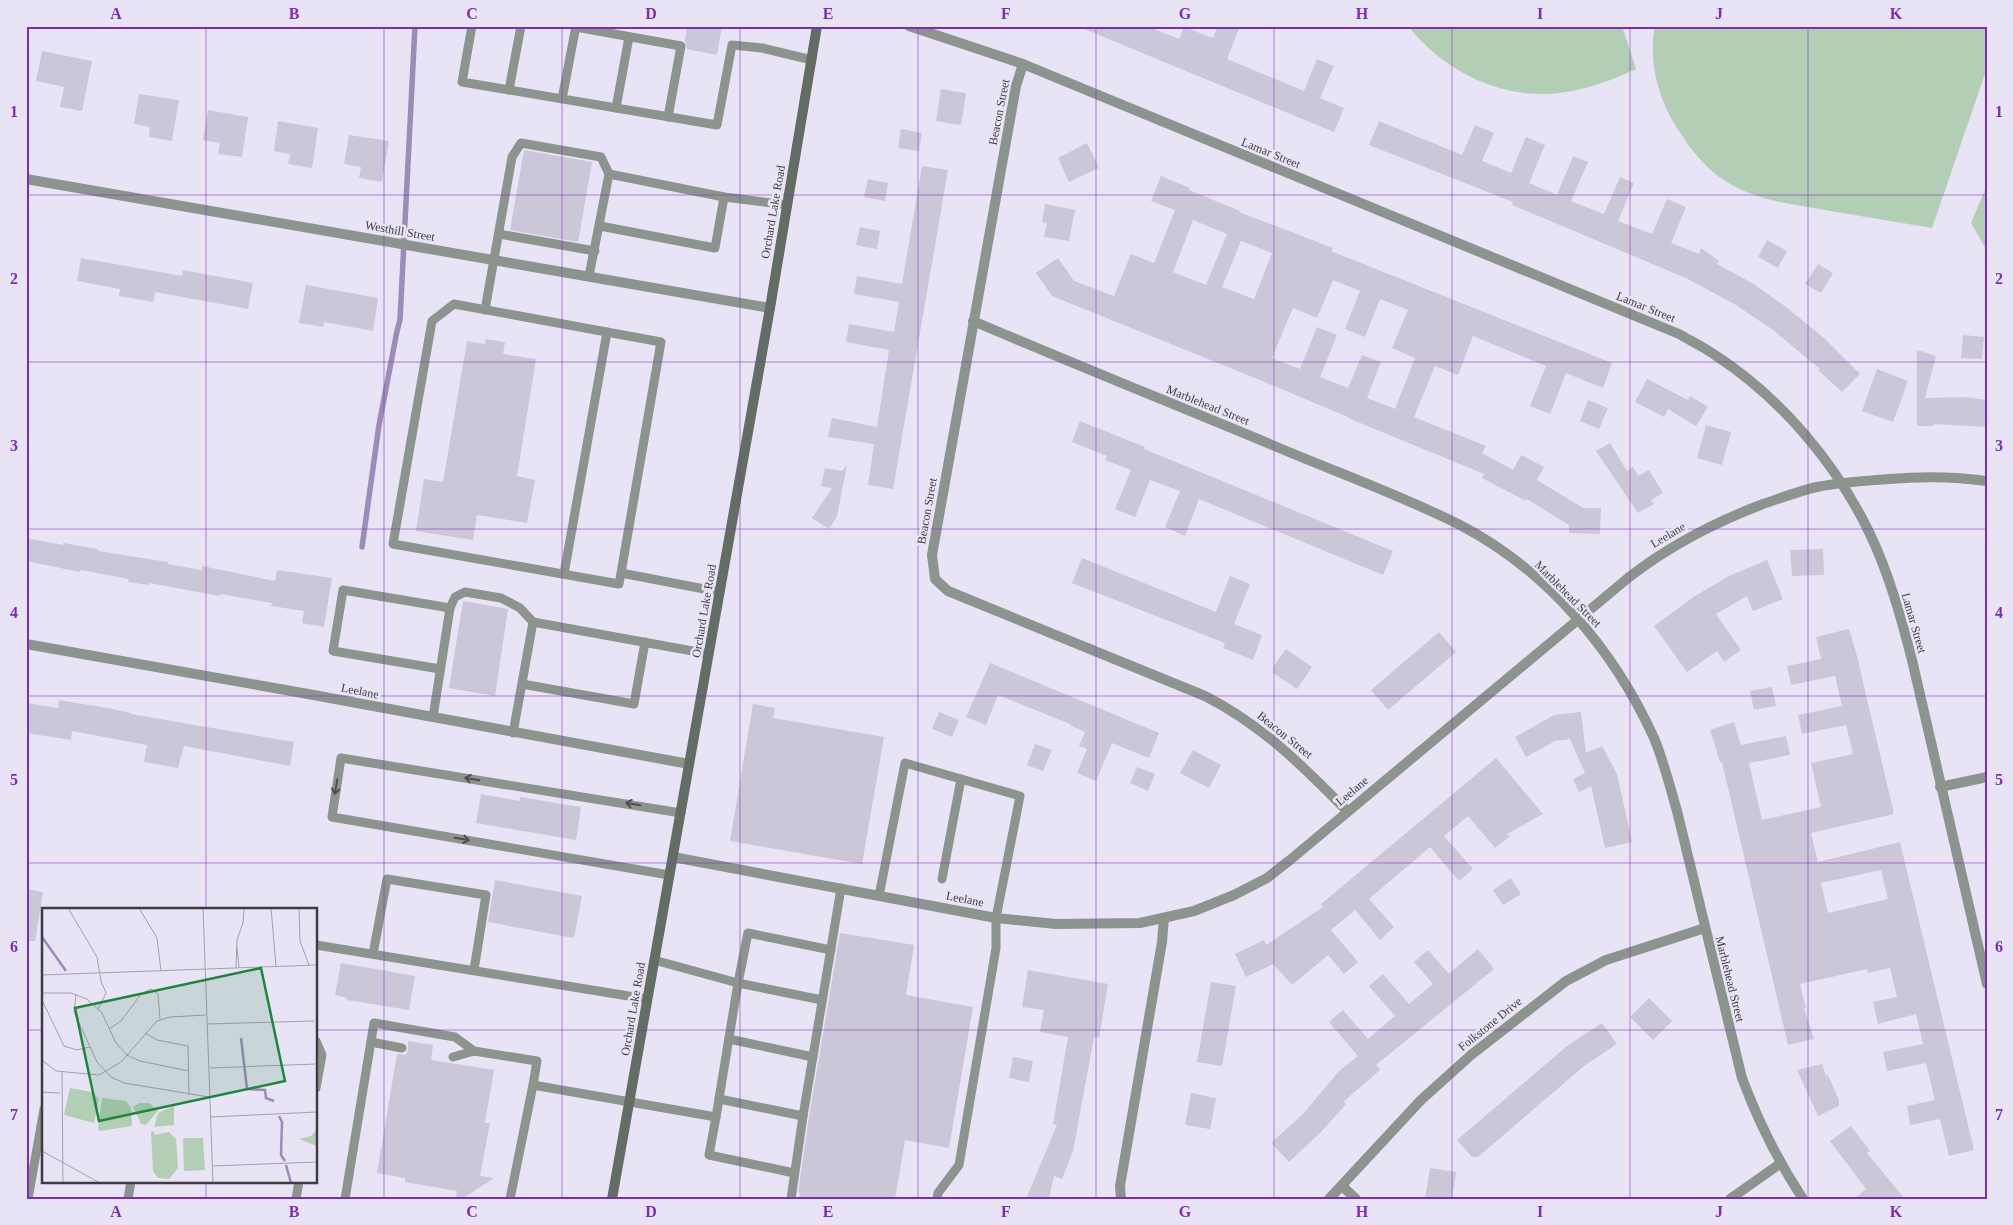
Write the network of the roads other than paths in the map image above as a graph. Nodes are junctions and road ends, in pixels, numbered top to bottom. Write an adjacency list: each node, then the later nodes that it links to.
1 (472, 26): 9 (lane)
2 (521, 26): 9 (lane)
3 (816, 26): 7 (main road, Orchard Lake Road)
4 (910, 26): 8 (street, Lamar Street)
5 (576, 27): 6 (lane); 10 (lane)
6 (629, 36): 11 (lane); 12 (lane)
7 (812, 60): 12 (lane); 16 (main road, Orchard Lake Road)
8 (1023, 64): 24 (street, Beacon Street); 27 (street, Lamar Street)
9 (509, 90): 10 (lane)
10 (562, 99): 11 (lane)
11 (616, 108): 12 (lane)
12 (668, 117)
13 (609, 174): 15 (lane); 17 (lane); 18 (lane)
14 (26, 179): 20 (street, Westhill Street)
15 (724, 197): 16 (lane); 17 (lane)
16 (787, 205): 22 (main road, Orchard Lake Road)
17 (600, 226): 19 (lane)
18 (499, 234): 19 (lane); 20 (lane)
19 (595, 251): 21 (lane)
20 (494, 260): 21 (street, Westhill Street); 23 (lane)
21 (590, 276): 22 (street, Westhill Street)
22 (770, 308): 30 (main road, Orchard Lake Road)
23 (485, 310): 25 (lane); 29 (lane)
24 (973, 321): 32 (street, Marblehead Street); 45 (street, Beacon Street)
25 (607, 332): 28 (lane); 29 (lane)
26 (1987, 482): 27 (street, Leelane)
27 (1842, 483): 32 (street, Leelane); 44 (street, Lamar Street)
28 (621, 573): 29 (lane); 30 (lane)
29 (564, 574)
30 (720, 592): 36 (main road, Orchard Lake Road)
31 (450, 608): 33 (lane); 37 (lane); 37 (lane)
32 (1579, 620): 45 (street, Leelane); 54 (street, Marblehead Street)
33 (533, 622): 34 (lane); 38 (lane)
34 (646, 642): 36 (lane); 38 (lane)
35 (26, 644): 39 (street, Leelane)
36 (709, 654): 41 (main road, Orchard Lake Road)
37 (440, 669): 39 (lane)
38 (522, 684): 40 (lane)
39 (433, 717): 40 (street, Leelane)
40 (513, 733): 41 (street, Leelane)
41 (689, 764): 46 (main road, Orchard Lake Road)
42 (1987, 777): 44 (street)
43 (961, 779): 49 (lane); 51 (lane); 52 (lane)
44 (1940, 787): 61 (street, Lamar Street)
45 (1347, 811): 53 (street, Leelane)
46 (681, 813): 47 (main road, Orchard Lake Road); 48 (lane, one-way to 48)
47 (672, 857): 48 (main road, Orchard Lake Road); 50 (street, Leelane)
48 (669, 875): 58 (main road, Orchard Lake Road)
49 (942, 878)
50 (841, 888): 51 (street, Leelane); 56 (lane)
51 (879, 896): 52 (street, Leelane)
52 (996, 918): 53 (street, Leelane); 90 (lane)
53 (1164, 918): 91 (street)
54 (1705, 928): 78 (street, Marblehead Street); 82 (street, Folkstone Drive)
55 (318, 945): 57 (lane)
56 (831, 950): 60 (lane); 63 (lane)
57 (373, 954): 59 (lane); 59 (lane)
58 (654, 960): 60 (lane); 62 (main road, Orchard Lake Road)
59 (474, 970): 62 (lane)
60 (738, 983): 63 (lane); 64 (lane)
61 (1987, 984)
62 (647, 999): 74 (main road, Orchard Lake Road)
63 (822, 1000): 70 (lane)
64 (728, 1039): 70 (lane); 73 (lane)
65 (371, 1042): 67 (lane); 68 (lane); 86 (lane)
66 (318, 1046): 71 (lane)
67 (402, 1048)
68 (474, 1051): 69 (lane); 72 (lane)
69 (453, 1056)
70 (813, 1057): 75 (lane)
71 (318, 1077)
72 (533, 1085): 74 (lane); 87 (lane)
73 (719, 1099): 75 (lane); 76 (lane)
74 (629, 1101): 76 (lane); 88 (main road, Orchard Lake Road)
75 (803, 1116): 79 (lane)
76 (716, 1117): 79 (lane)
77 (42, 1120): 83 (lane)
78 (1781, 1163): 94 (street); 95 (street, Marblehead Street)
79 (794, 1173): 89 (lane)
80 (131, 1182): 84 (lane)
81 (299, 1182): 85 (lane)
82 (1342, 1186): 92 (street, Folkstone Drive); 93 (street)
83 (28, 1199)
84 (128, 1199)
85 (296, 1199)
86 (345, 1199)
87 (510, 1199)
88 (612, 1199)
89 (791, 1199)
90 (937, 1199)
91 (1121, 1199)
92 (1329, 1199)
93 (1356, 1199)
94 (1730, 1199)
95 (1803, 1199)

